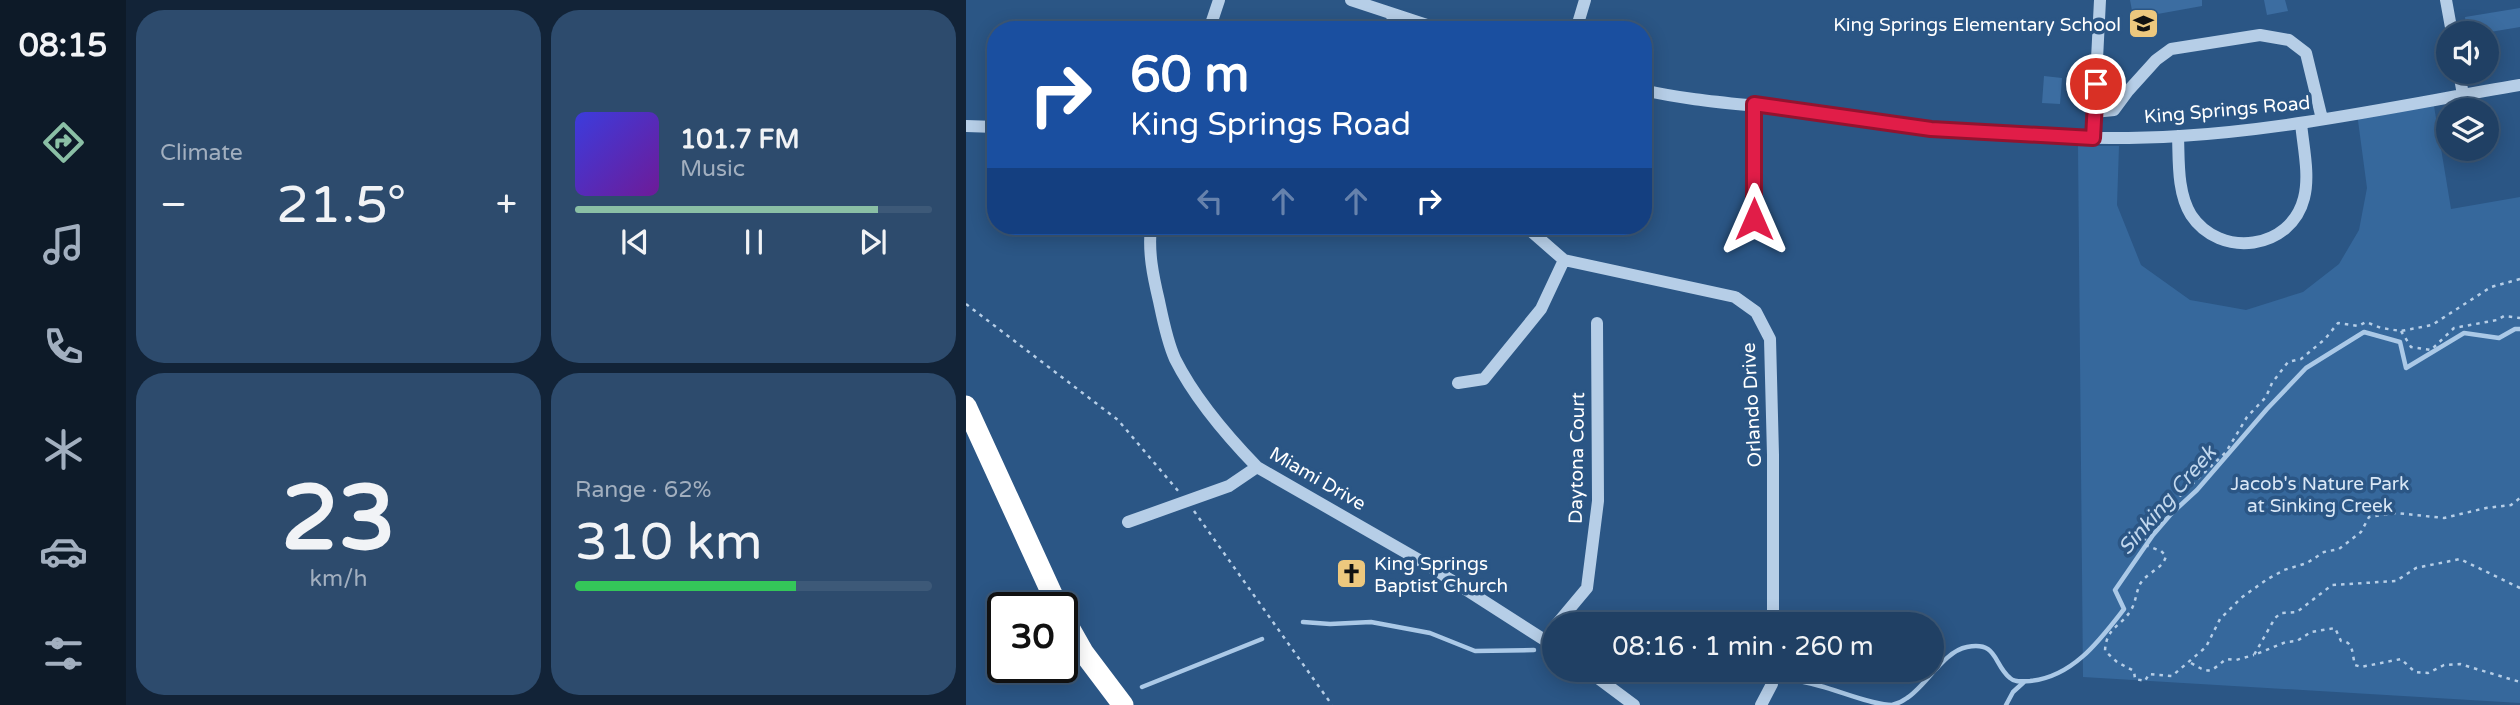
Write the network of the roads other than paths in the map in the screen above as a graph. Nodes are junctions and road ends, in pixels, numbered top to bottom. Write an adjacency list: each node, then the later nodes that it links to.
1 (1219, 0): 7 (street)
2 (1351, 0): 6 (street)
3 (1585, 0): 10 (street)
4 (2100, 0): 17 (street)
5 (2446, 0): 11 (street)
6 (1394, 15): 8 (street); 9 (street)
7 (1212, 21)
8 (1392, 21)
9 (1413, 21)
10 (1579, 21)
11 (2450, 21)
12 (2461, 84): 15 (street)
13 (2520, 85): 15 (street, King Springs Road)
14 (1652, 92): 16 (street, King Springs Road)
15 (2463, 95): 18 (street, King Springs Road)
16 (1754, 104): 23 (street, King Springs Road); 24 (street)
17 (2094, 112): 18 (street); 23 (street)
18 (2322, 119): 19 (street, King Springs Road)
19 (2301, 123): 22 (street, King Springs Road); 22 (street)
20 (966, 126): 21 (street)
21 (987, 127)
22 (2179, 136): 23 (street, King Springs Road)
23 (2093, 138)
24 (1754, 219)
25 (1150, 235): 31 (street, Miami Drive)
26 (1535, 235): 27 (street, Orlando Drive)
27 (1564, 260): 29 (street); 35 (street, Orlando Drive)
28 (1597, 323): 34 (street, Daytona Court)
29 (1458, 383)
30 (966, 406): 33 (highway)
31 (1257, 467): 32 (street); 36 (street, Miami Drive)
32 (1128, 522)
33 (1051, 592)
34 (1567, 612)
35 (1773, 612)
36 (1542, 638)
37 (1078, 643): 40 (highway)
38 (1603, 682): 41 (street)
39 (1770, 682): 42 (street)
40 (1123, 705)
41 (1634, 705)
42 (1761, 705)

